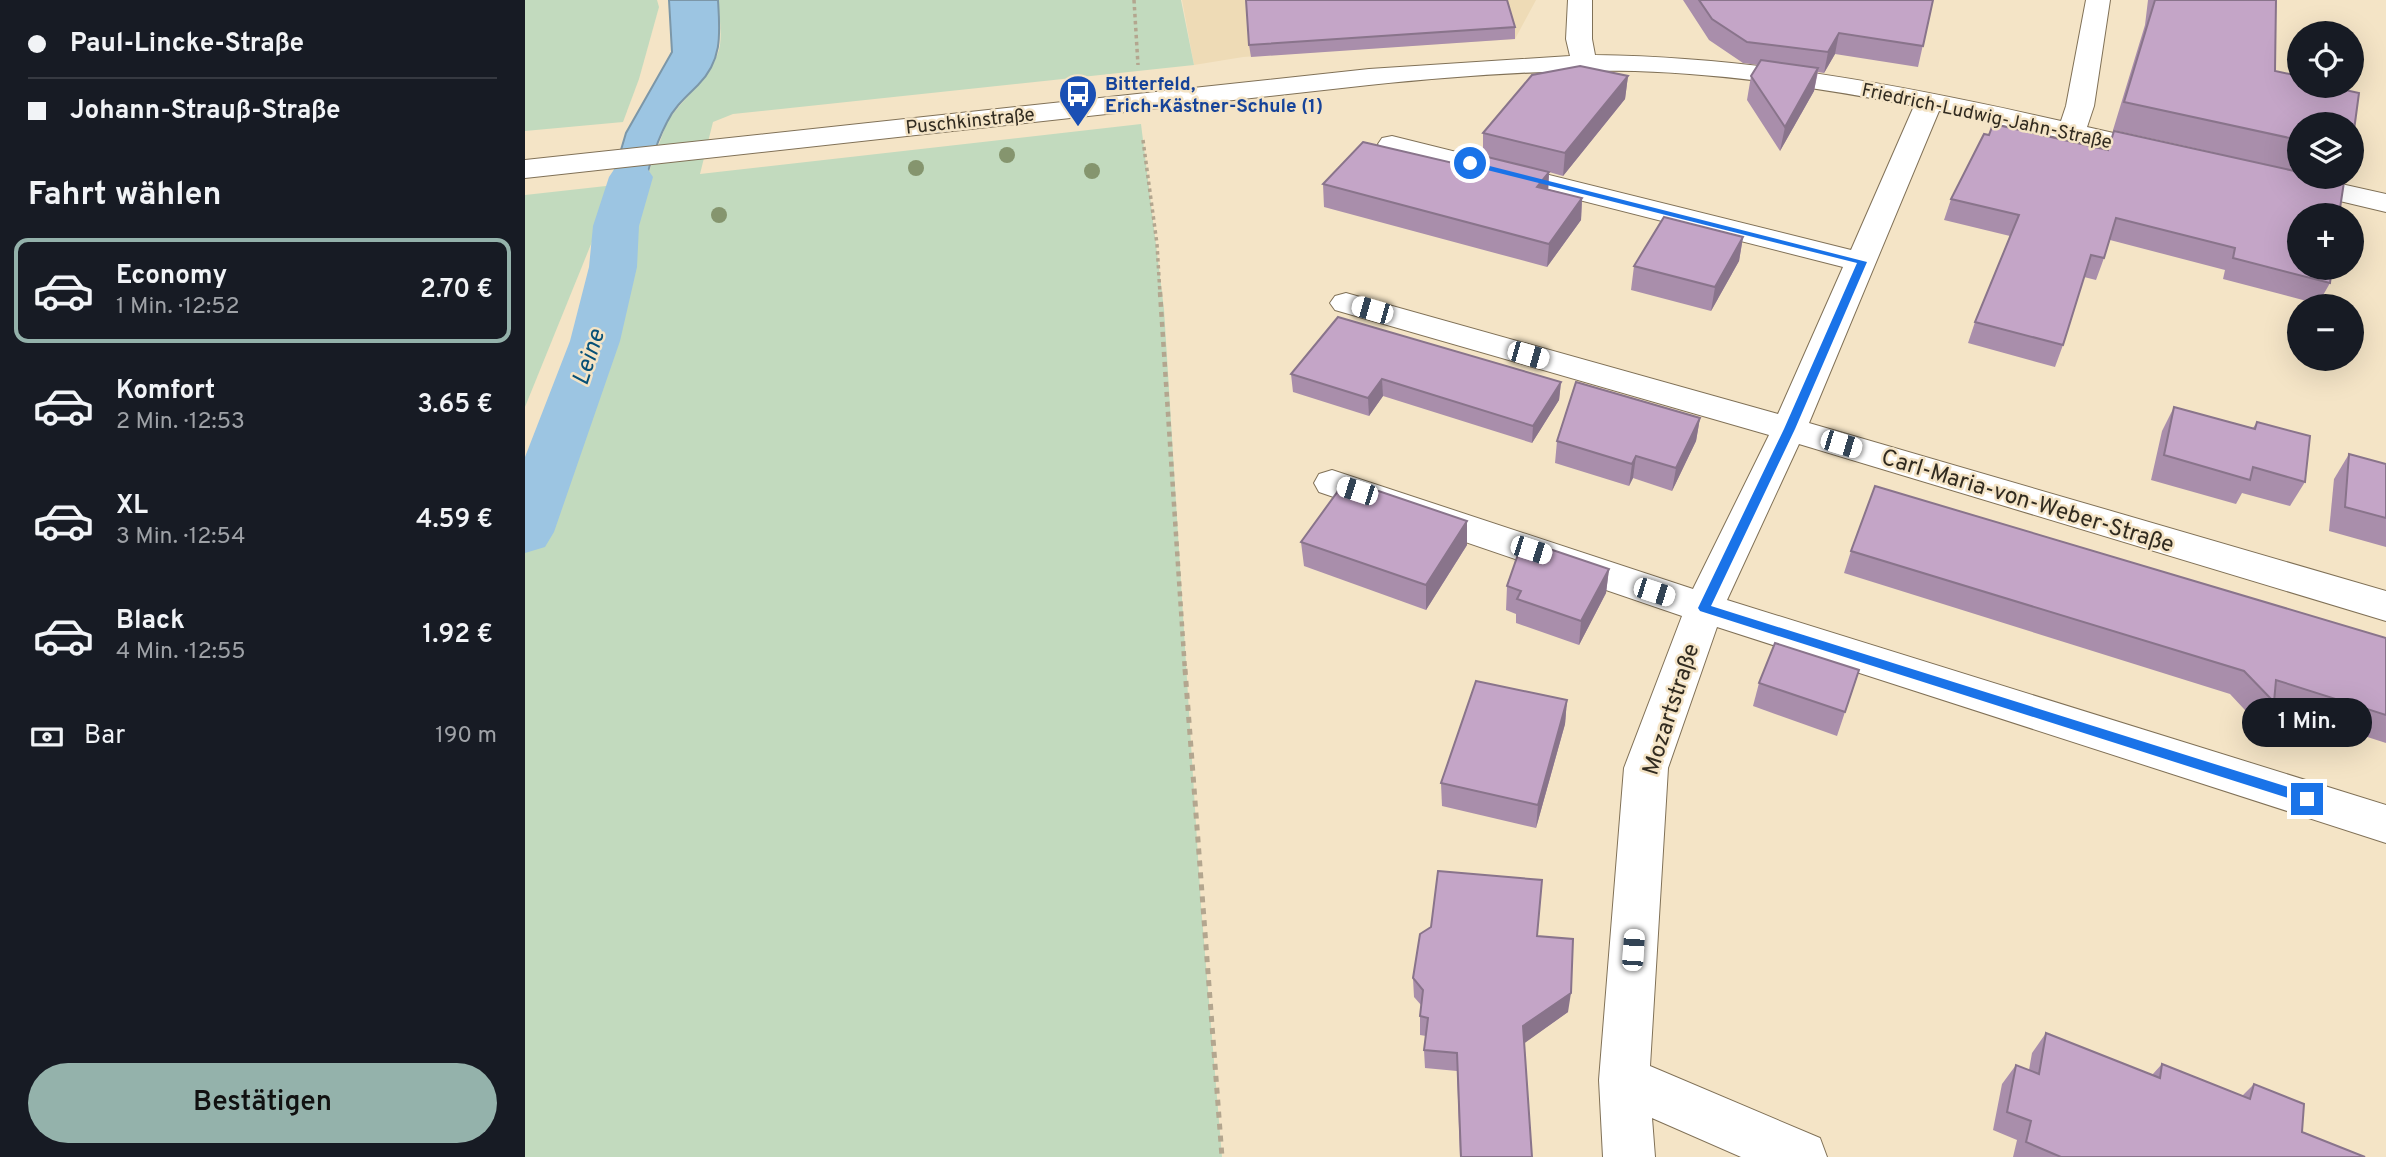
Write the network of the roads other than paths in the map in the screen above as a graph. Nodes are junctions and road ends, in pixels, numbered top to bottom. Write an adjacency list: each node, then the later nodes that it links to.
1 (1580, 0): 3 (street)
2 (2098, 0): 5 (street)
3 (1584, 62): 4 (street, Friedrich-Ludwig-Jahn-Straße); 8 (street, Puschkinstraße)
4 (1930, 101): 5 (street, Friedrich-Ludwig-Jahn-Straße); 11 (street, Mozartstraße)
5 (2071, 132): 7 (street, Friedrich-Ludwig-Jahn-Straße)
6 (1392, 144): 11 (street)
7 (2190, 159)
8 (525, 169)
9 (2269, 176): 10 (street)
10 (2386, 203)
11 (1863, 262): 13 (street, Mozartstraße)
12 (1346, 303): 13 (street, Carl-Maria-von-Weber-Straße)
13 (1789, 429): 15 (street, Carl-Maria-von-Weber-Straße); 16 (street, Mozartstraße)
14 (1332, 483): 16 (street)
15 (2386, 606)
16 (1704, 608): 17 (street); 18 (street, Mozartstraße)
17 (2386, 824)
18 (1624, 1080): 19 (street, Mozartstraße); 20 (street)
19 (1629, 1157)
20 (1801, 1157)

